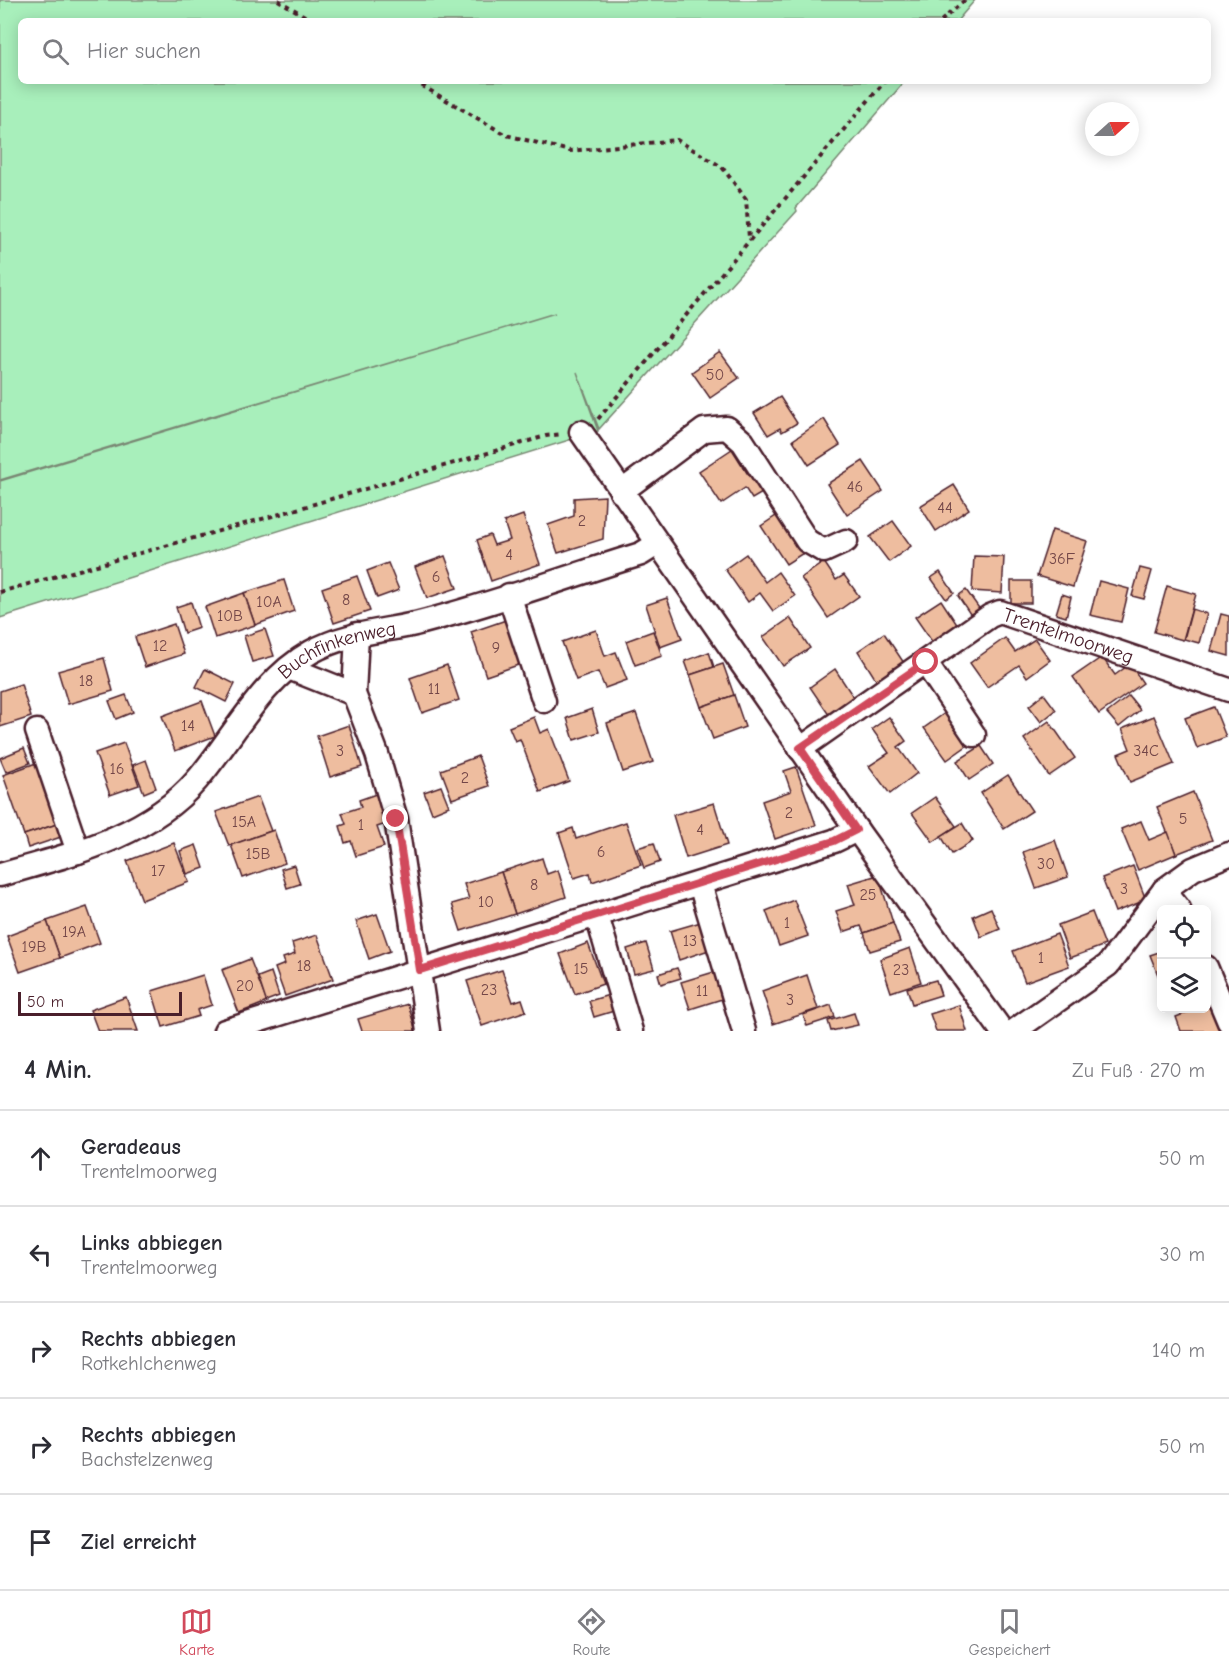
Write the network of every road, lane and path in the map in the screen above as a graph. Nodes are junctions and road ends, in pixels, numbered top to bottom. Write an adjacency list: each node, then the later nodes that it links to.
1 (278, 0): 3 (path)
2 (965, 0): 4 (path)
3 (308, 18)
4 (944, 18)
5 (419, 84): 7 (path)
6 (882, 84): 7 (path)
7 (749, 238): 8 (path)
8 (581, 432): 9 (street); 12 (path)
9 (621, 492): 10 (street); 11 (street)
10 (846, 541)
11 (657, 544): 13 (street, Buchfinkenweg); 22 (street)
12 (0, 592)
13 (509, 595): 14 (street, Buchfinkenweg); 19 (street)
14 (357, 634): 16 (street, Buchfinkenweg); 18 (street)
15 (926, 662): 17 (street, Trentelmoorweg); 21 (street); 22 (street, Trentelmoorweg)
16 (289, 669): 18 (street); 24 (street, Buchfinkenweg)
17 (1229, 690)
18 (354, 694): 31 (street)
19 (544, 701)
20 (38, 731): 24 (street)
21 (974, 735)
22 (800, 748): 23 (street)
23 (856, 830): 27 (street); 38 (street)
24 (78, 852): 26 (street, Buchfinkenweg)
25 (1229, 854): 28 (street)
26 (0, 875)
27 (700, 884): 30 (street); 37 (street)
28 (1164, 890): 29 (street); 39 (street)
29 (1176, 905)
30 (597, 916): 31 (street); 36 (street)
31 (420, 970): 34 (street); 35 (street)
32 (1211, 979): 33 (street)
33 (1229, 1022)
34 (225, 1031)
35 (428, 1031)
36 (631, 1031)
37 (744, 1031)
38 (1002, 1031)
39 (1014, 1031)

